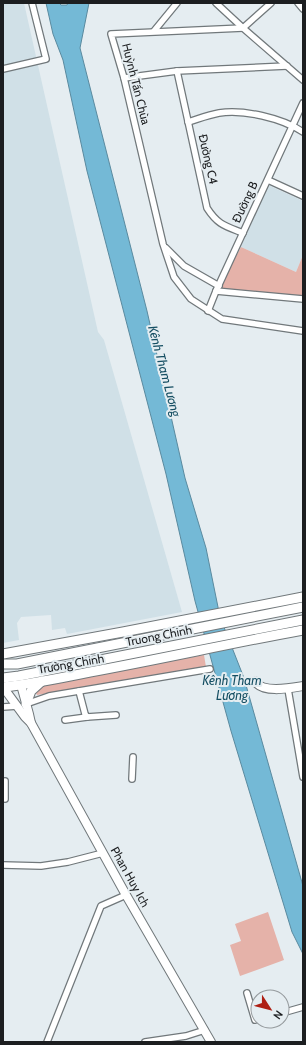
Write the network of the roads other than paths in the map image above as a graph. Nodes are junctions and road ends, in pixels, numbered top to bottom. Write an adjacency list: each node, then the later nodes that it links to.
1 (32, 3): 10 (street)
2 (177, 3): 8 (street)
3 (216, 3): 7 (street)
4 (271, 3): 7 (street)
5 (298, 3): 6 (street)
6 (303, 8)
7 (243, 28): 8 (street, Huỳnh Tấn Chùa); 9 (street)
8 (154, 31): 13 (street, Huỳnh Tấn Chùa)
9 (287, 66): 11 (street); 12 (street)
10 (3, 68)
11 (177, 71): 13 (street); 15 (street, Đường C4)
12 (302, 77)
13 (124, 78): 21 (street, Huỳnh Tấn Chùa)
14 (303, 103): 16 (street, Đường B)
15 (188, 122): 16 (street); 20 (street, Đường C4)
16 (293, 125): 17 (street); 18 (street, Đường B)
17 (303, 132)
18 (268, 180): 19 (street); 20 (street, Đường B)
19 (303, 196)
20 (243, 233): 22 (street, Đường B)
21 (163, 244): 22 (street, Huỳnh Tấn Chùa); 24 (street, Huỳnh Tấn Chùa)
22 (218, 288): 23 (street); 24 (street, Đường B)
23 (303, 299)
24 (208, 311): 25 (street, Huỳnh Tấn Chùa)
25 (303, 331)
26 (303, 597): 31 (main road, Trường Chinh)
27 (303, 608): 29 (main road, Truong Chinh)
28 (303, 620): 32 (main road, Truong Chinh)
29 (186, 630): 33 (main road, Trường Chinh)
30 (303, 630): 32 (main road)
31 (123, 632): 33 (main road); 34 (main road, Trường Chinh)
32 (248, 635): 36 (main road, Truong Chinh); 39 (main road, Trường Chinh)
33 (125, 642): 38 (main road, Trường Chinh)
34 (16, 652): 35 (main road, Trường Chinh); 38 (main road)
35 (3, 654)
36 (127, 655): 39 (main road); 40 (main road, Truong Chinh)
37 (3, 664): 38 (main road, Trường Chinh)
38 (17, 664): 43 (main road)
39 (129, 665): 45 (main road, Trường Chinh)
40 (57, 668): 43 (main road, Truong Chinh); 45 (main road)
41 (210, 669): 49 (street)
42 (3, 678): 43 (main road, Trường Chinh)
43 (20, 680): 45 (main road, Trường Chinh); 47 (main road, Trường Chinh); 50 (main road, Phan Huy Ich)
44 (255, 681): 48 (main road)
45 (40, 682): 50 (main road)
46 (303, 686): 48 (main road)
47 (3, 687): 50 (main road)
48 (288, 689): 56 (street)
49 (80, 691): 50 (street); 53 (street)
50 (22, 705): 51 (street); 60 (main road, Phan Huy Ich)
51 (3, 707)
52 (116, 715): 53 (street)
53 (87, 717): 54 (street)
54 (65, 720)
55 (133, 757): 57 (street)
56 (303, 777)
57 (132, 779)
58 (5, 781): 59 (street)
59 (5, 799)
60 (103, 853): 61 (street); 62 (main road, Phan Huy Ich)
61 (3, 865)
62 (126, 895): 67 (main road, Phan Huy Ich); 68 (street)
63 (247, 993): 64 (street)
64 (250, 1003)
65 (303, 1007): 66 (street)
66 (290, 1011)
67 (204, 1030): 69 (street); 70 (main road, Phan Huy Ich)
68 (47, 1042)
69 (145, 1042)
70 (211, 1042)

